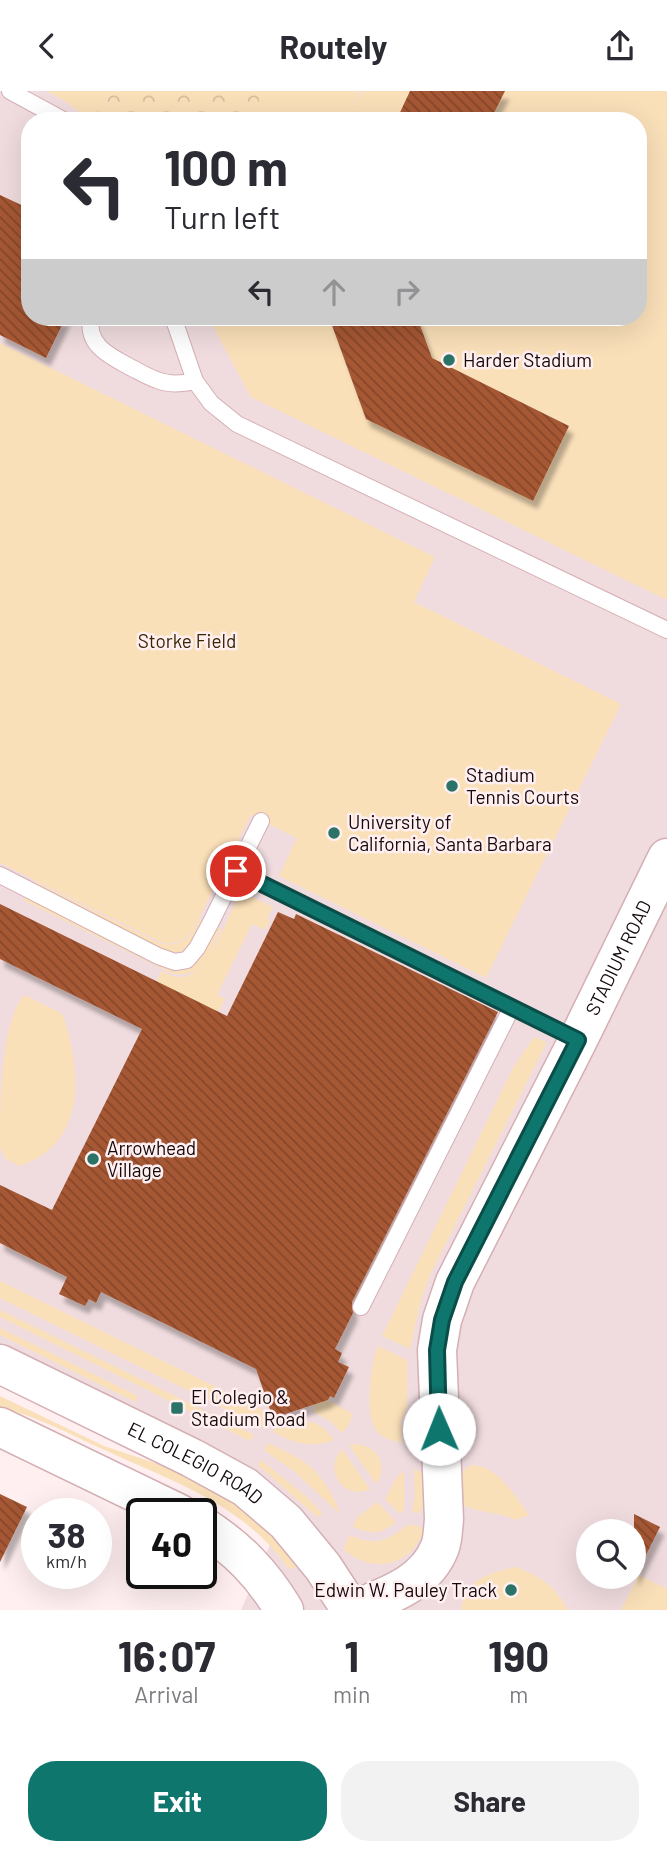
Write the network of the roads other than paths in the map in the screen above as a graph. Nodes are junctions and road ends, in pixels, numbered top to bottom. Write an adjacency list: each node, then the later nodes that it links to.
1 (10, 91): 2 (lane)
2 (48, 112)
3 (90, 326): 5 (lane)
4 (176, 326): 5 (lane)
5 (195, 381): 6 (lane)
6 (667, 630)
7 (261, 821): 9 (lane)
8 (667, 859): 12 (street, STADIUM ROAD)
9 (236, 871): 10 (lane); 11 (lane)
10 (0, 875)
11 (512, 1007): 12 (lane); 13 (lane)
12 (578, 1040): 19 (street, STADIUM ROAD)
13 (361, 1307)
14 (0, 1364): 19 (street, EL COLEGIO ROAD)
15 (0, 1427): 16 (street)
16 (147, 1498)
17 (217, 1535): 18 (street)
18 (285, 1610)
19 (352, 1610)

